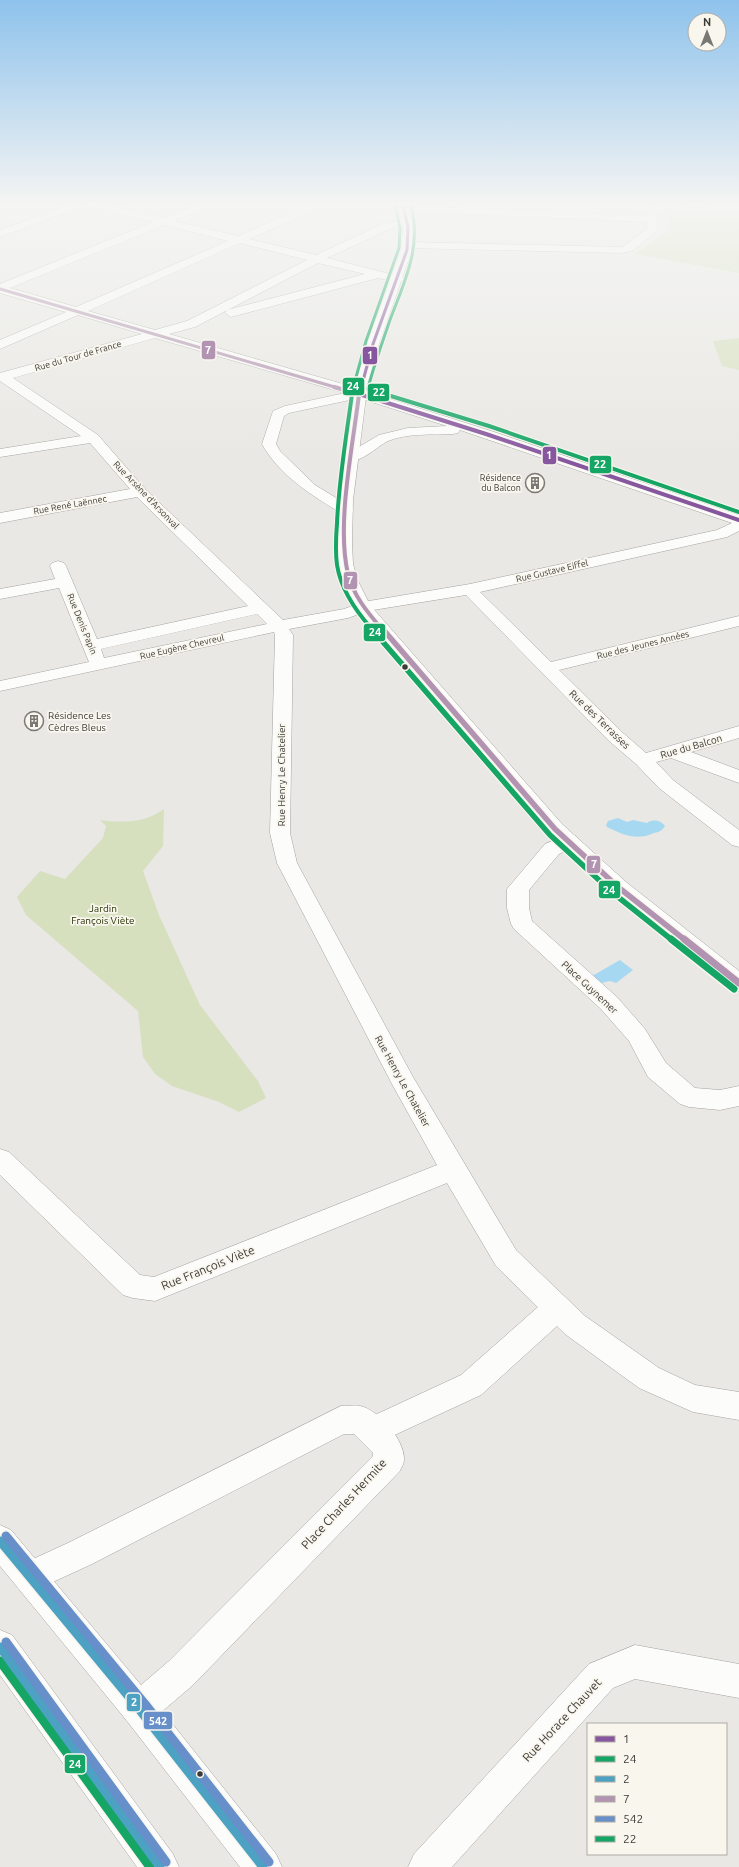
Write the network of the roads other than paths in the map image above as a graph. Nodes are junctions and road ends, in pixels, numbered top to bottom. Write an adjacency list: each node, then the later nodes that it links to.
1 (4, 289): 6 (street)
2 (127, 289): 6 (street)
3 (259, 289): 7 (street)
4 (321, 289): 7 (street)
5 (394, 289): 11 (street)
6 (76, 311): 8 (street); 9 (street)
7 (191, 324): 8 (street, Rue du Tour de France)
8 (156, 334): 10 (street, Rue du Tour de France); 11 (street)
9 (0, 345)
10 (2, 377): 13 (street, Rue Arsène d'Arsonval)
11 (359, 394): 12 (street); 15 (street); 17 (street)
12 (486, 434): 15 (street); 19 (street)
13 (93, 438): 14 (street); 16 (street, Rue Arsène d'Arsonval)
14 (0, 453)
15 (352, 457): 17 (street)
16 (140, 492): 18 (street, Rue René Laënnec); 26 (street, Rue Arsène d'Arsonval)
17 (346, 510): 25 (street)
18 (0, 518)
19 (739, 520)
20 (739, 525): 23 (street, Rue Gustave Eiffel)
21 (58, 566): 22 (street, Rue Denis Papin)
22 (64, 582): 24 (street, Rue Denis Papin); 29 (street, Rue Denis Papin)
23 (470, 589): 25 (street, Rue Gustave Eiffel); 31 (street, Rue des Terrasses)
24 (0, 594)
25 (363, 606): 28 (street, Rue Eugène Chevreul); 38 (street)
26 (260, 608): 28 (street, Rue Arsène d'Arsonval); 29 (street)
27 (739, 621): 31 (street, Rue des Jeunes Années)
28 (279, 626): 30 (street, Rue Eugène Chevreul); 42 (street, Rue Henry Le Chatelier)
29 (90, 646): 30 (street, Rue Denis Papin)
30 (99, 666): 32 (street, Rue Eugène Chevreul)
31 (547, 668): 35 (street, Rue des Terrasses)
32 (0, 686)
33 (739, 732): 34 (street, Rue du Balcon)
34 (670, 751): 35 (street, Rue du Balcon); 36 (street)
35 (643, 760): 37 (street, Rue des Terrasses)
36 (739, 776)
37 (739, 840)
38 (569, 841): 39 (street); 40 (street, Place Guynemer)
39 (739, 983)
40 (739, 1096)
41 (0, 1159): 42 (street, Rue François Viète)
42 (453, 1170): 43 (street, Rue Henry Le Chatelier)
43 (557, 1308): 44 (street, Rue Henry Le Chatelier); 45 (street)
44 (739, 1406)
45 (373, 1431): 47 (street, Place Charles Hermite); 50 (street, Place Charles Hermite)
46 (0, 1541): 47 (street)
47 (29, 1577): 50 (street)
48 (0, 1648): 51 (street)
49 (739, 1681): 53 (street, Rue Horace Chauvet)
50 (139, 1710): 52 (street)
51 (160, 1867)
52 (263, 1867)
53 (427, 1867)

